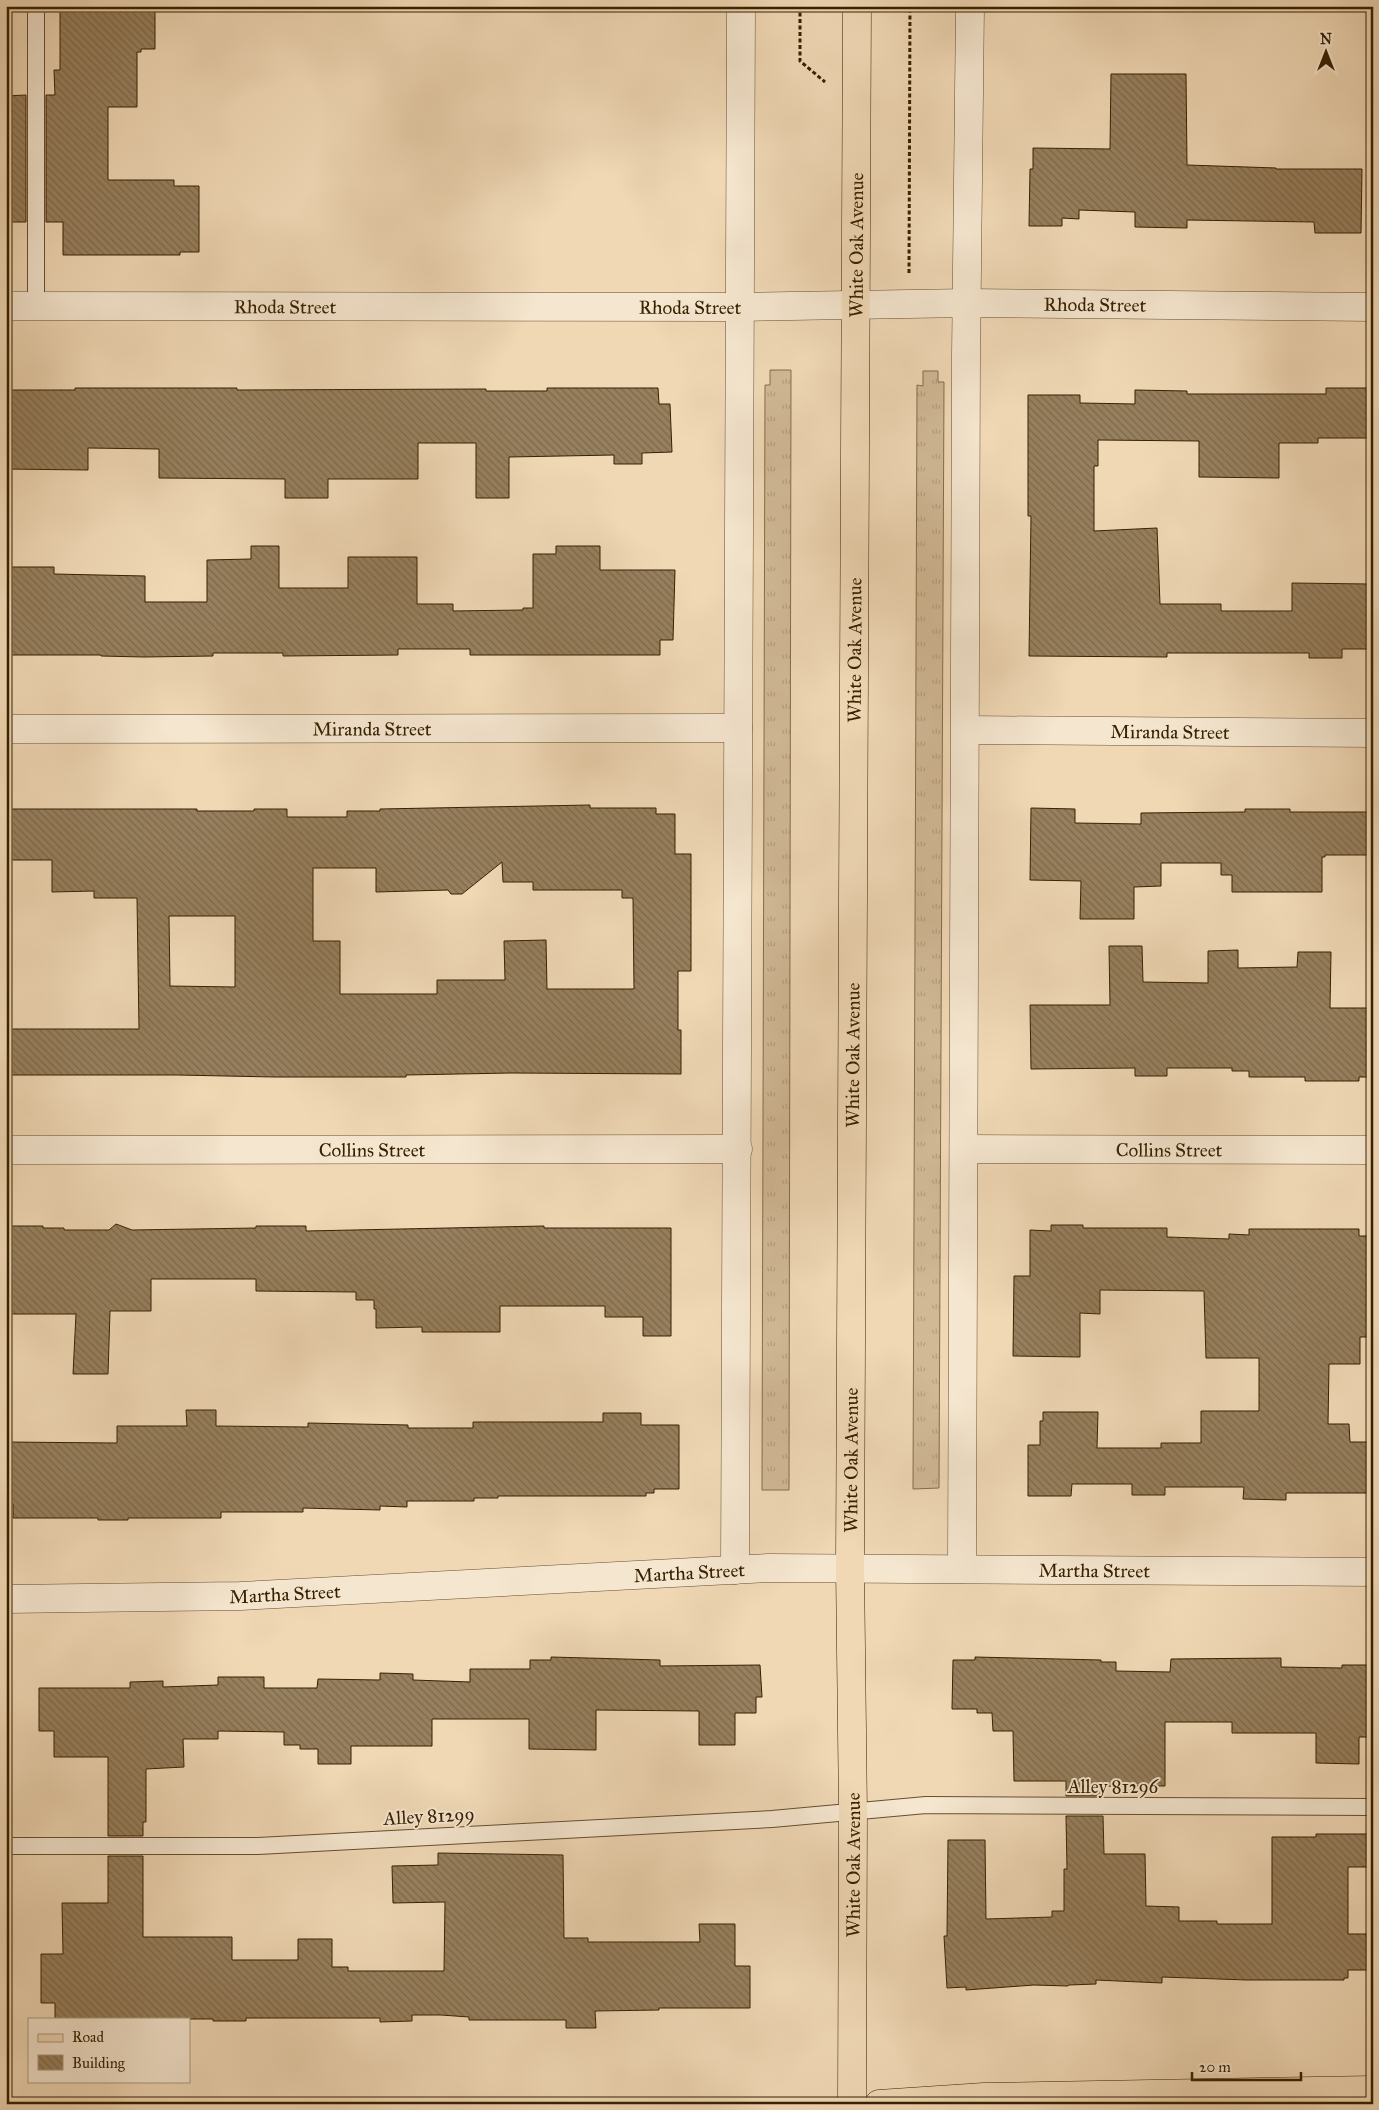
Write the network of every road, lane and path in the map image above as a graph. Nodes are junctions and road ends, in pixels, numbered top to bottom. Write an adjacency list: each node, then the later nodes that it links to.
1 (36, 6): 12 (lane)
2 (741, 6): 13 (street)
3 (800, 6): 7 (path)
4 (857, 6): 7 (main road, White Oak Avenue)
5 (910, 6): 8 (path)
6 (970, 6): 9 (street)
7 (856, 109): 10 (main road, White Oak Avenue)
8 (909, 304): 9 (street, Rhoda Street); 10 (street, Rhoda Street)
9 (967, 304): 14 (street, Rhoda Street); 17 (street)
10 (855, 305): 13 (street, Rhoda Street); 23 (main road, White Oak Avenue)
11 (6, 306): 12 (street, Rhoda Street)
12 (36, 306): 13 (street, Rhoda Street)
13 (738, 306): 15 (street)
14 (1373, 307)
15 (738, 728): 16 (street, Miranda Street); 19 (street)
16 (6, 729)
17 (966, 730): 18 (street, Miranda Street); 20 (street)
18 (1373, 733)
19 (738, 1149): 21 (street, Collins Street); 25 (street)
20 (964, 1149): 22 (street, Collins Street); 24 (street)
21 (6, 1150)
22 (1373, 1150)
23 (850, 1568): 24 (street, Martha Street); 25 (street, Martha Street); 29 (main road, White Oak Avenue)
24 (962, 1569): 26 (street, Martha Street)
25 (736, 1570): 27 (street, Martha Street)
26 (1373, 1572)
27 (6, 1599)
28 (1373, 1807): 29 (lane, Alley 81296)
29 (853, 1812): 30 (lane, Alley 81299); 33 (main road, White Oak Avenue)
30 (6, 1846)
31 (1373, 2090): 32 (main road)
32 (1123, 2099): 34 (main road)
33 (852, 2104)
34 (878, 2104)

